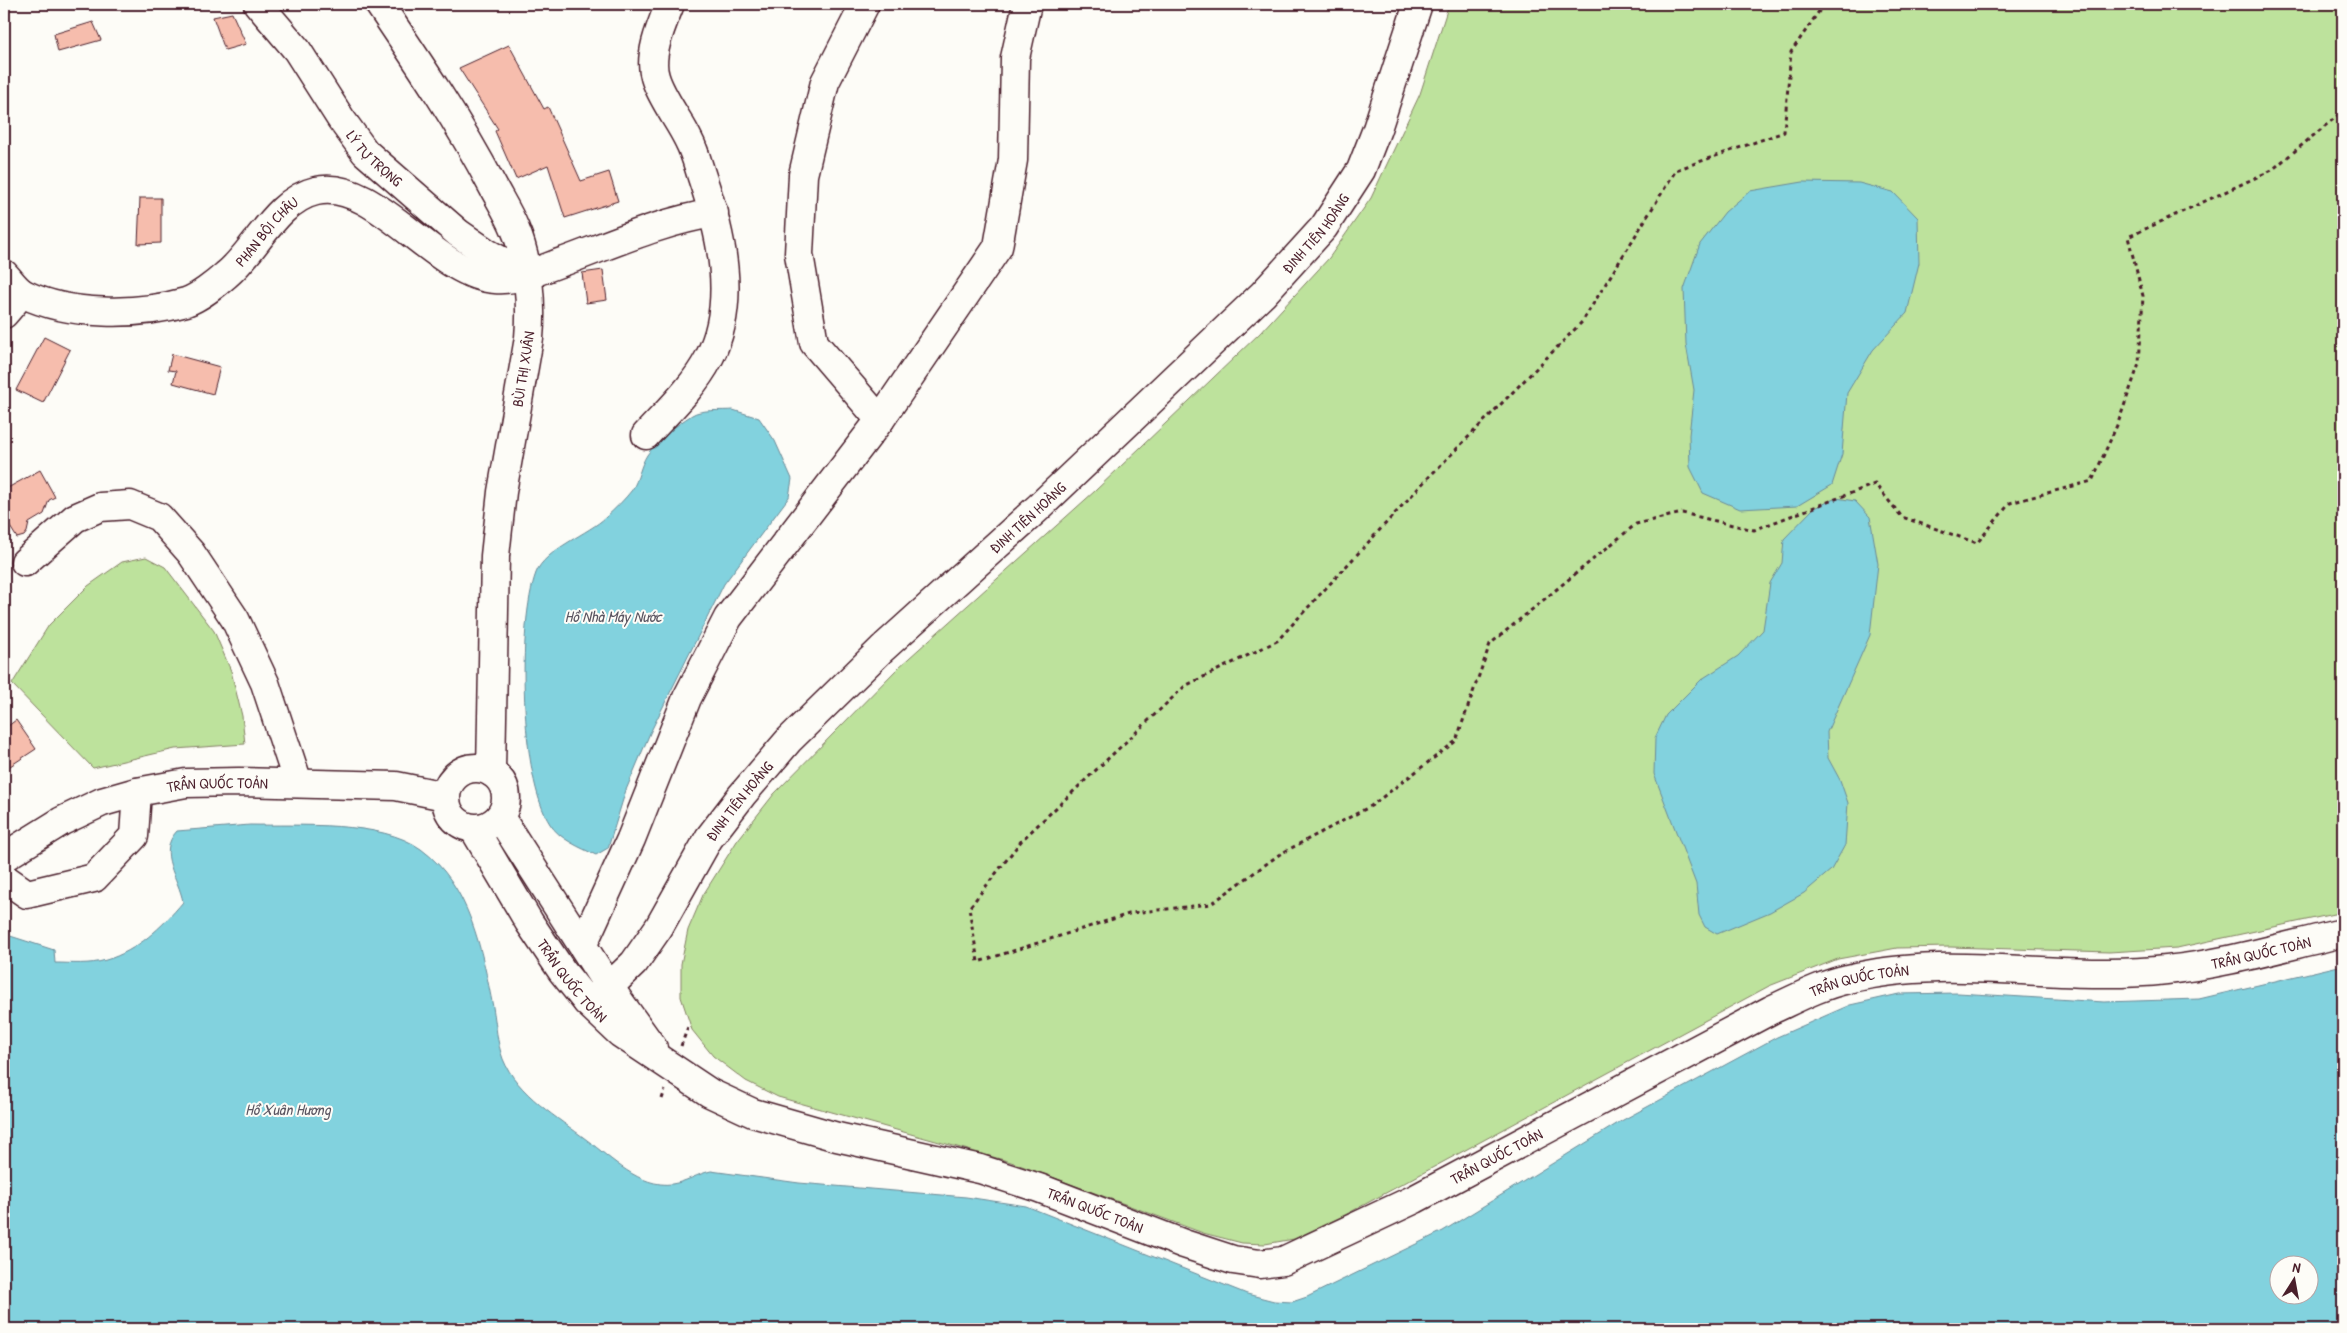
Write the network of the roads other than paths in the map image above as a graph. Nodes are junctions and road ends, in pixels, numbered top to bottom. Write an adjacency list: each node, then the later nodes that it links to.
1 (258, 4): 8 (main road, LÝ TỰ TRỌNG)
2 (379, 4): 8 (main road, BÙI THỊ XUÂN)
3 (670, 4): 7 (main road)
4 (865, 4): 11 (main road)
5 (1027, 4): 11 (main road)
6 (1418, 4): 24 (main road, ĐINH TIÊN HOÀNG)
7 (714, 213): 8 (main road, PHAN BỘI CHÂU); 12 (main road)
8 (527, 275): 9 (main road, PHAN BỘI CHÂU); 14 (main road, BÙI THỊ XUÂN)
9 (13, 284): 10 (main road)
10 (4, 314)
11 (880, 420): 23 (main road)
12 (646, 435)
13 (25, 562): 15 (main road)
14 (491, 772): 17 (main road); 18 (main road)
15 (298, 782): 16 (main road, TRẦN QUỐC TOẢN); 17 (main road, TRẦN QUỐC TOẢN)
16 (136, 792): 20 (main road, TRẦN QUỐC TOẢN); 21 (main road)
17 (446, 796): 19 (main road)
18 (500, 817): 19 (main road); 23 (main road, TRẦN QUỐC TOẢN)
19 (474, 829): 25 (main road, TRẦN QUỐC TOẢN)
20 (4, 857)
21 (4, 878)
22 (2343, 933): 26 (main road, TRẦN QUỐC TOẢN)
23 (583, 944): 24 (main road, TRẦN QUỐC TOẢN)
24 (609, 987): 25 (main road, ĐINH TIÊN HOÀNG); 26 (main road, TRẦN QUỐC TOẢN)
25 (587, 1002): 26 (main road, TRẦN QUỐC TOẢN)
26 (663, 1061)

